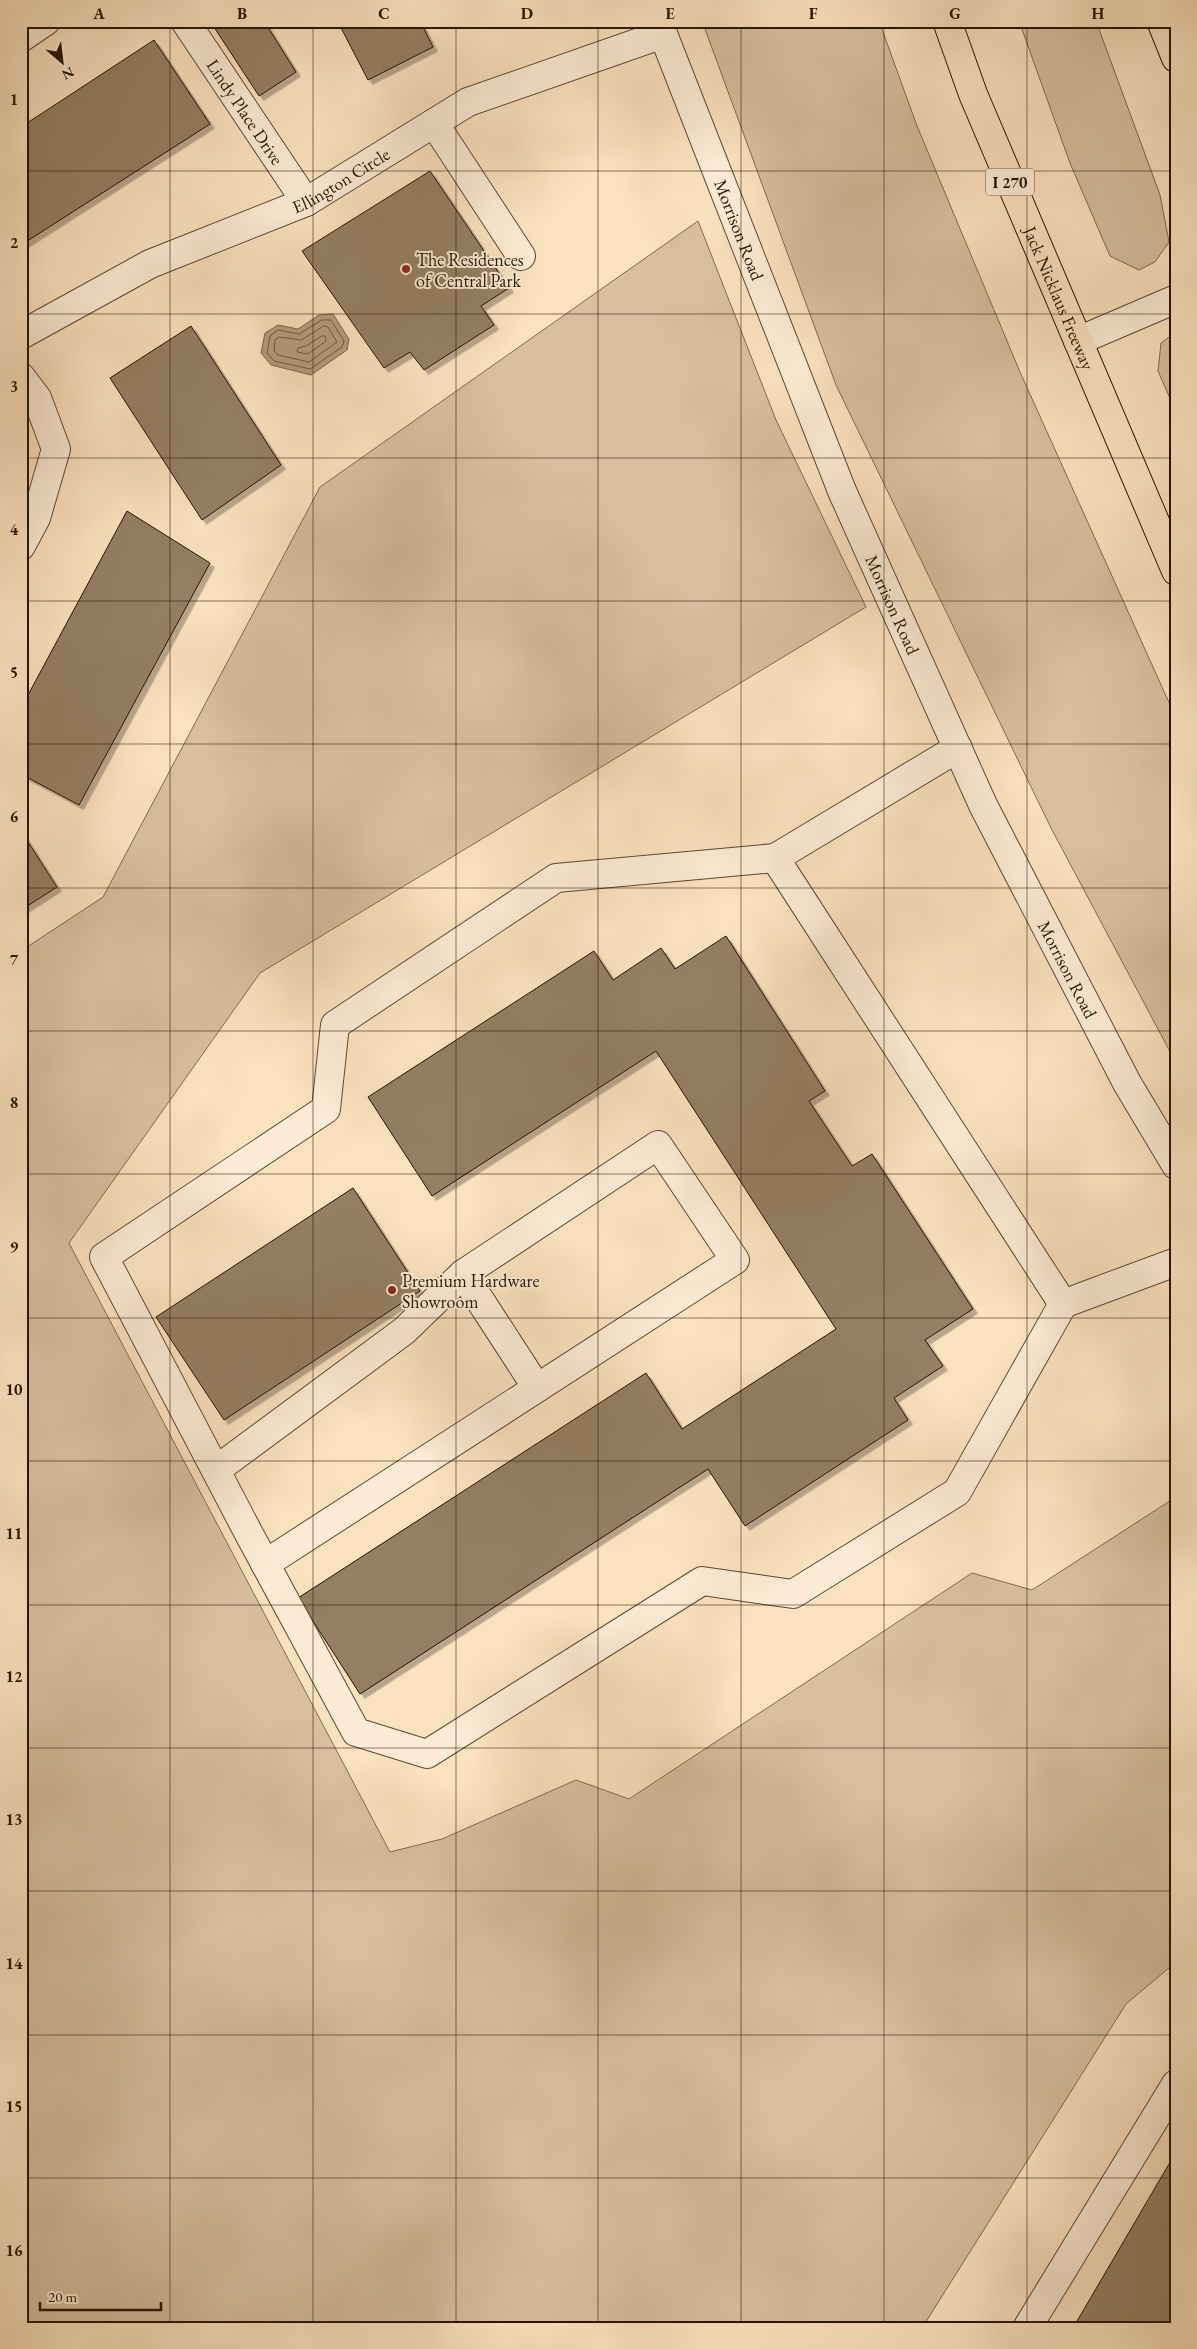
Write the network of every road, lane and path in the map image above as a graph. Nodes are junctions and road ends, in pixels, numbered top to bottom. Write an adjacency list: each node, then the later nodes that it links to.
1 (46, 21): 6 (street)
2 (185, 21): 9 (street, Lindy Place Drive)
3 (947, 21): 13 (highway, Jack Nicklaus Freeway / I 270)
4 (1161, 21): 7 (highway)
5 (660, 28): 8 (street, Ellington Circle); 17 (street, Morrison Road)
6 (21, 38)
7 (1176, 58)
8 (434, 123): 9 (street, Ellington Circle); 10 (street)
9 (306, 202): 12 (street, Ellington Circle)
10 (521, 256)
11 (1176, 299): 13 (street)
12 (21, 336)
13 (1078, 340): 16 (highway, Jack Nicklaus Freeway / I 270)
14 (21, 377): 15 (street)
15 (21, 546)
16 (1176, 571)
17 (958, 748): 18 (street); 19 (street, Morrison Road)
18 (774, 858): 22 (street); 24 (street)
19 (1176, 1165)
20 (1176, 1262): 22 (street)
21 (463, 1274): 23 (street); 23 (street); 24 (street)
22 (1063, 1304): 25 (street)
23 (537, 1388): 25 (street)
24 (216, 1470): 25 (street)
25 (265, 1564)
26 (1176, 2084): 27 (street)
27 (1027, 2328)

